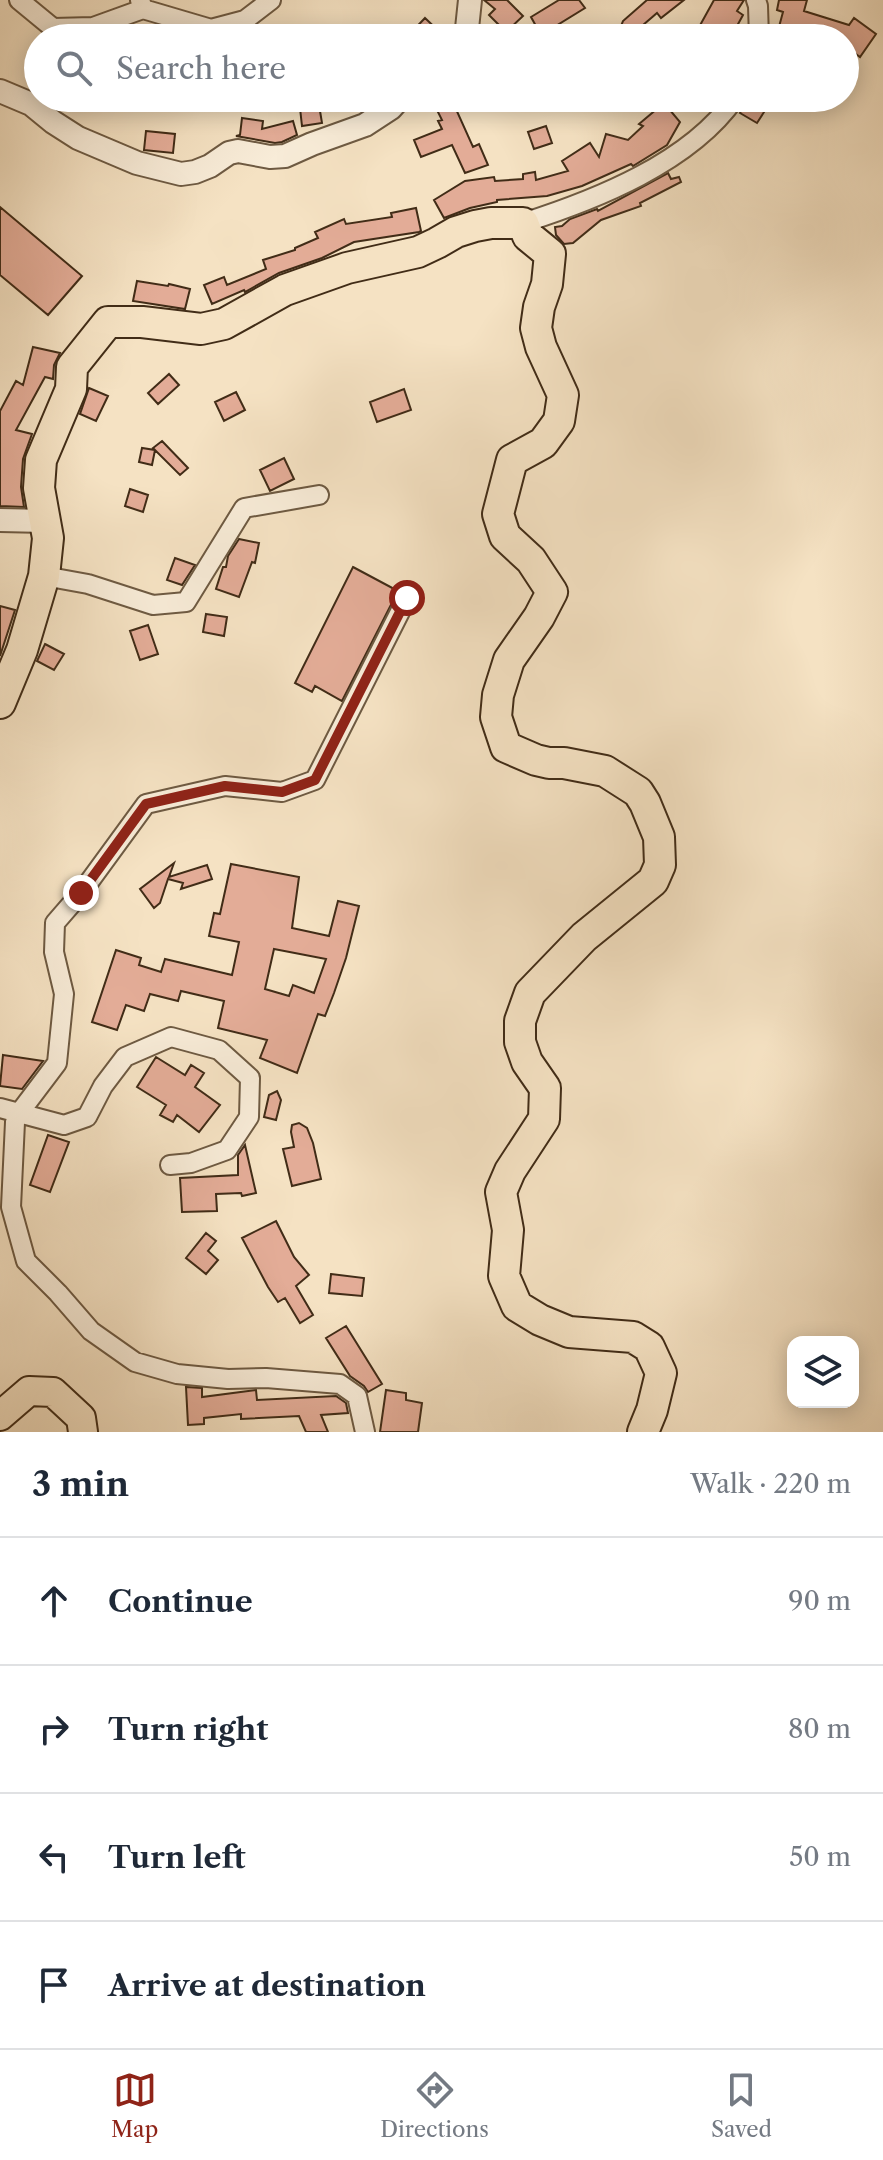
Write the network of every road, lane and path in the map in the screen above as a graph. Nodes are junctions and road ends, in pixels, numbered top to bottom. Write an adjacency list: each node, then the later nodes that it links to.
1 (19, 0): 6 (street)
2 (271, 0): 9 (street)
3 (470, 0): 10 (street)
4 (756, 0): 11 (street)
5 (141, 5): 7 (street); 8 (street)
6 (48, 24)
7 (100, 24)
8 (196, 24)
9 (230, 24)
10 (467, 24)
11 (759, 24)
12 (0, 91): 13 (street)
13 (24, 101)
14 (41, 112): 15 (street)
15 (385, 112)
16 (722, 112): 17 (street)
17 (523, 223): 20 (highway); 30 (highway)
18 (319, 495): 21 (street)
19 (0, 520): 20 (street)
20 (45, 521): 21 (highway)
21 (44, 576): 23 (highway)
22 (407, 598): 25 (street)
23 (0, 703)
24 (0, 1108): 25 (street)
25 (20, 1112): 26 (street); 29 (street)
26 (170, 1165)
27 (0, 1416): 28 (main road)
28 (83, 1432)
29 (365, 1432)
30 (643, 1432)

